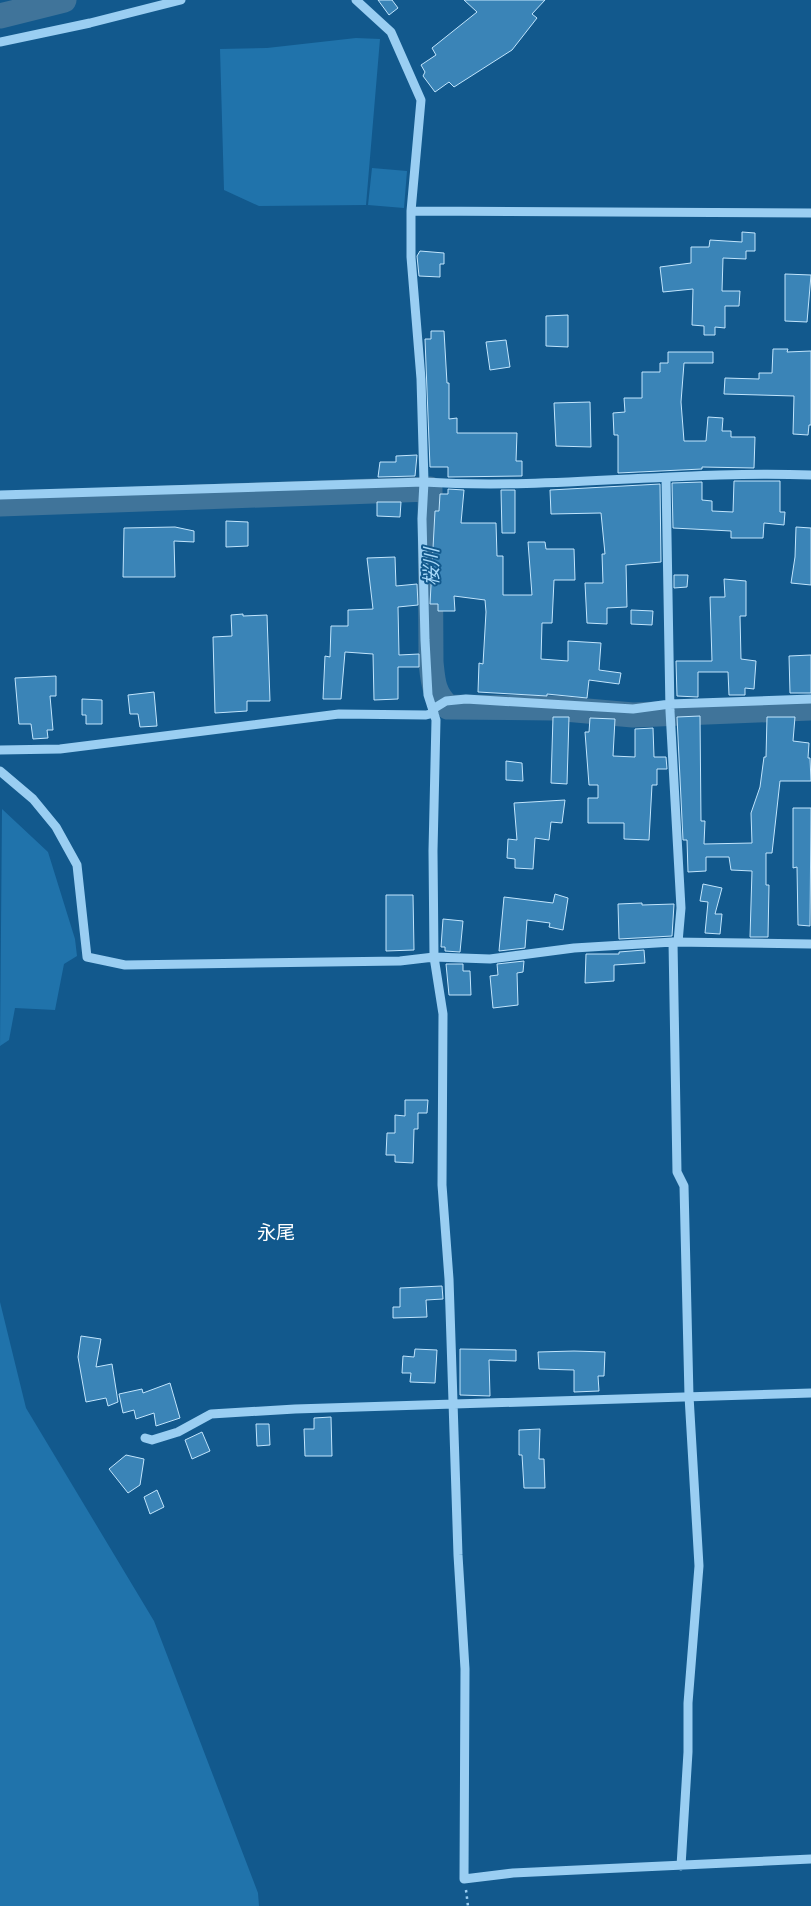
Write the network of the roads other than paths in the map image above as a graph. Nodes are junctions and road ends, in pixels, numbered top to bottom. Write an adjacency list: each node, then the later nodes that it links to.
1 (181, 0): 3 (street)
2 (356, 0): 4 (street)
3 (0, 42)
4 (411, 211): 5 (street); 8 (street)
5 (811, 213)
6 (811, 475): 7 (street)
7 (666, 478): 8 (street); 12 (street)
8 (424, 487): 9 (street); 11 (street)
9 (0, 495)
10 (811, 699): 12 (street)
11 (438, 707): 12 (street); 13 (street); 17 (street)
12 (670, 711): 15 (street)
13 (0, 750)
14 (0, 771): 17 (street)
15 (675, 942): 16 (street); 17 (street); 19 (street)
16 (811, 944)
17 (434, 957): 20 (street)
18 (811, 1393): 19 (street)
19 (689, 1396): 20 (street); 23 (street)
20 (453, 1404): 21 (street); 23 (street)
21 (145, 1438)
22 (811, 1859): 23 (street)
23 (681, 1866)

